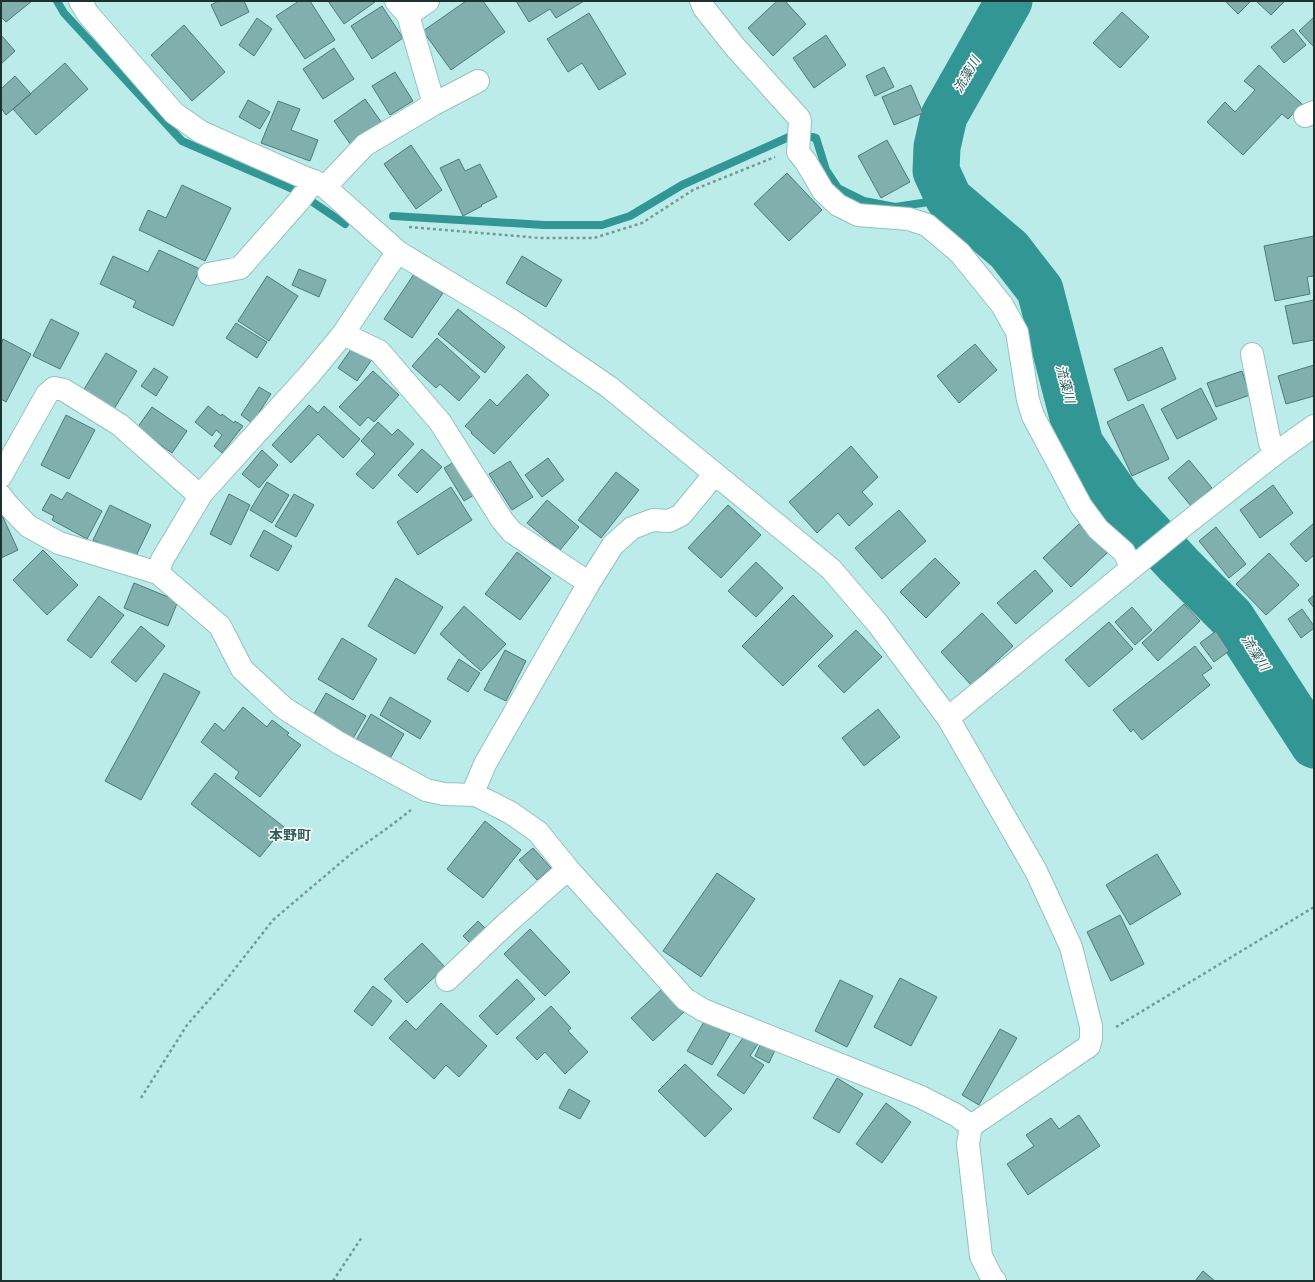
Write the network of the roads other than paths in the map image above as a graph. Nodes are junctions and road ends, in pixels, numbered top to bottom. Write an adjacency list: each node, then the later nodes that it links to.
1 (80, 1): 7 (street)
2 (428, 1): 4 (street)
3 (701, 1): 18 (street)
4 (402, 8): 6 (street)
5 (478, 81): 6 (street)
6 (434, 104): 7 (street)
7 (312, 189): 8 (street); 9 (street)
8 (398, 252): 10 (street); 14 (street)
9 (209, 274)
10 (343, 334): 17 (street); 20 (street)
11 (1252, 354): 13 (street)
12 (1314, 426): 13 (street)
13 (1276, 453): 18 (street)
14 (713, 474): 20 (street); 21 (street)
15 (1, 476): 17 (street)
16 (1, 496): 19 (street)
17 (200, 496): 19 (street)
18 (1137, 563): 21 (street)
19 (158, 572): 22 (street)
20 (589, 583): 22 (street)
21 (948, 718): 25 (street)
22 (472, 795): 23 (street)
23 (568, 869): 24 (street); 25 (street)
24 (447, 980)
25 (971, 1126): 26 (street)
26 (995, 1281)

